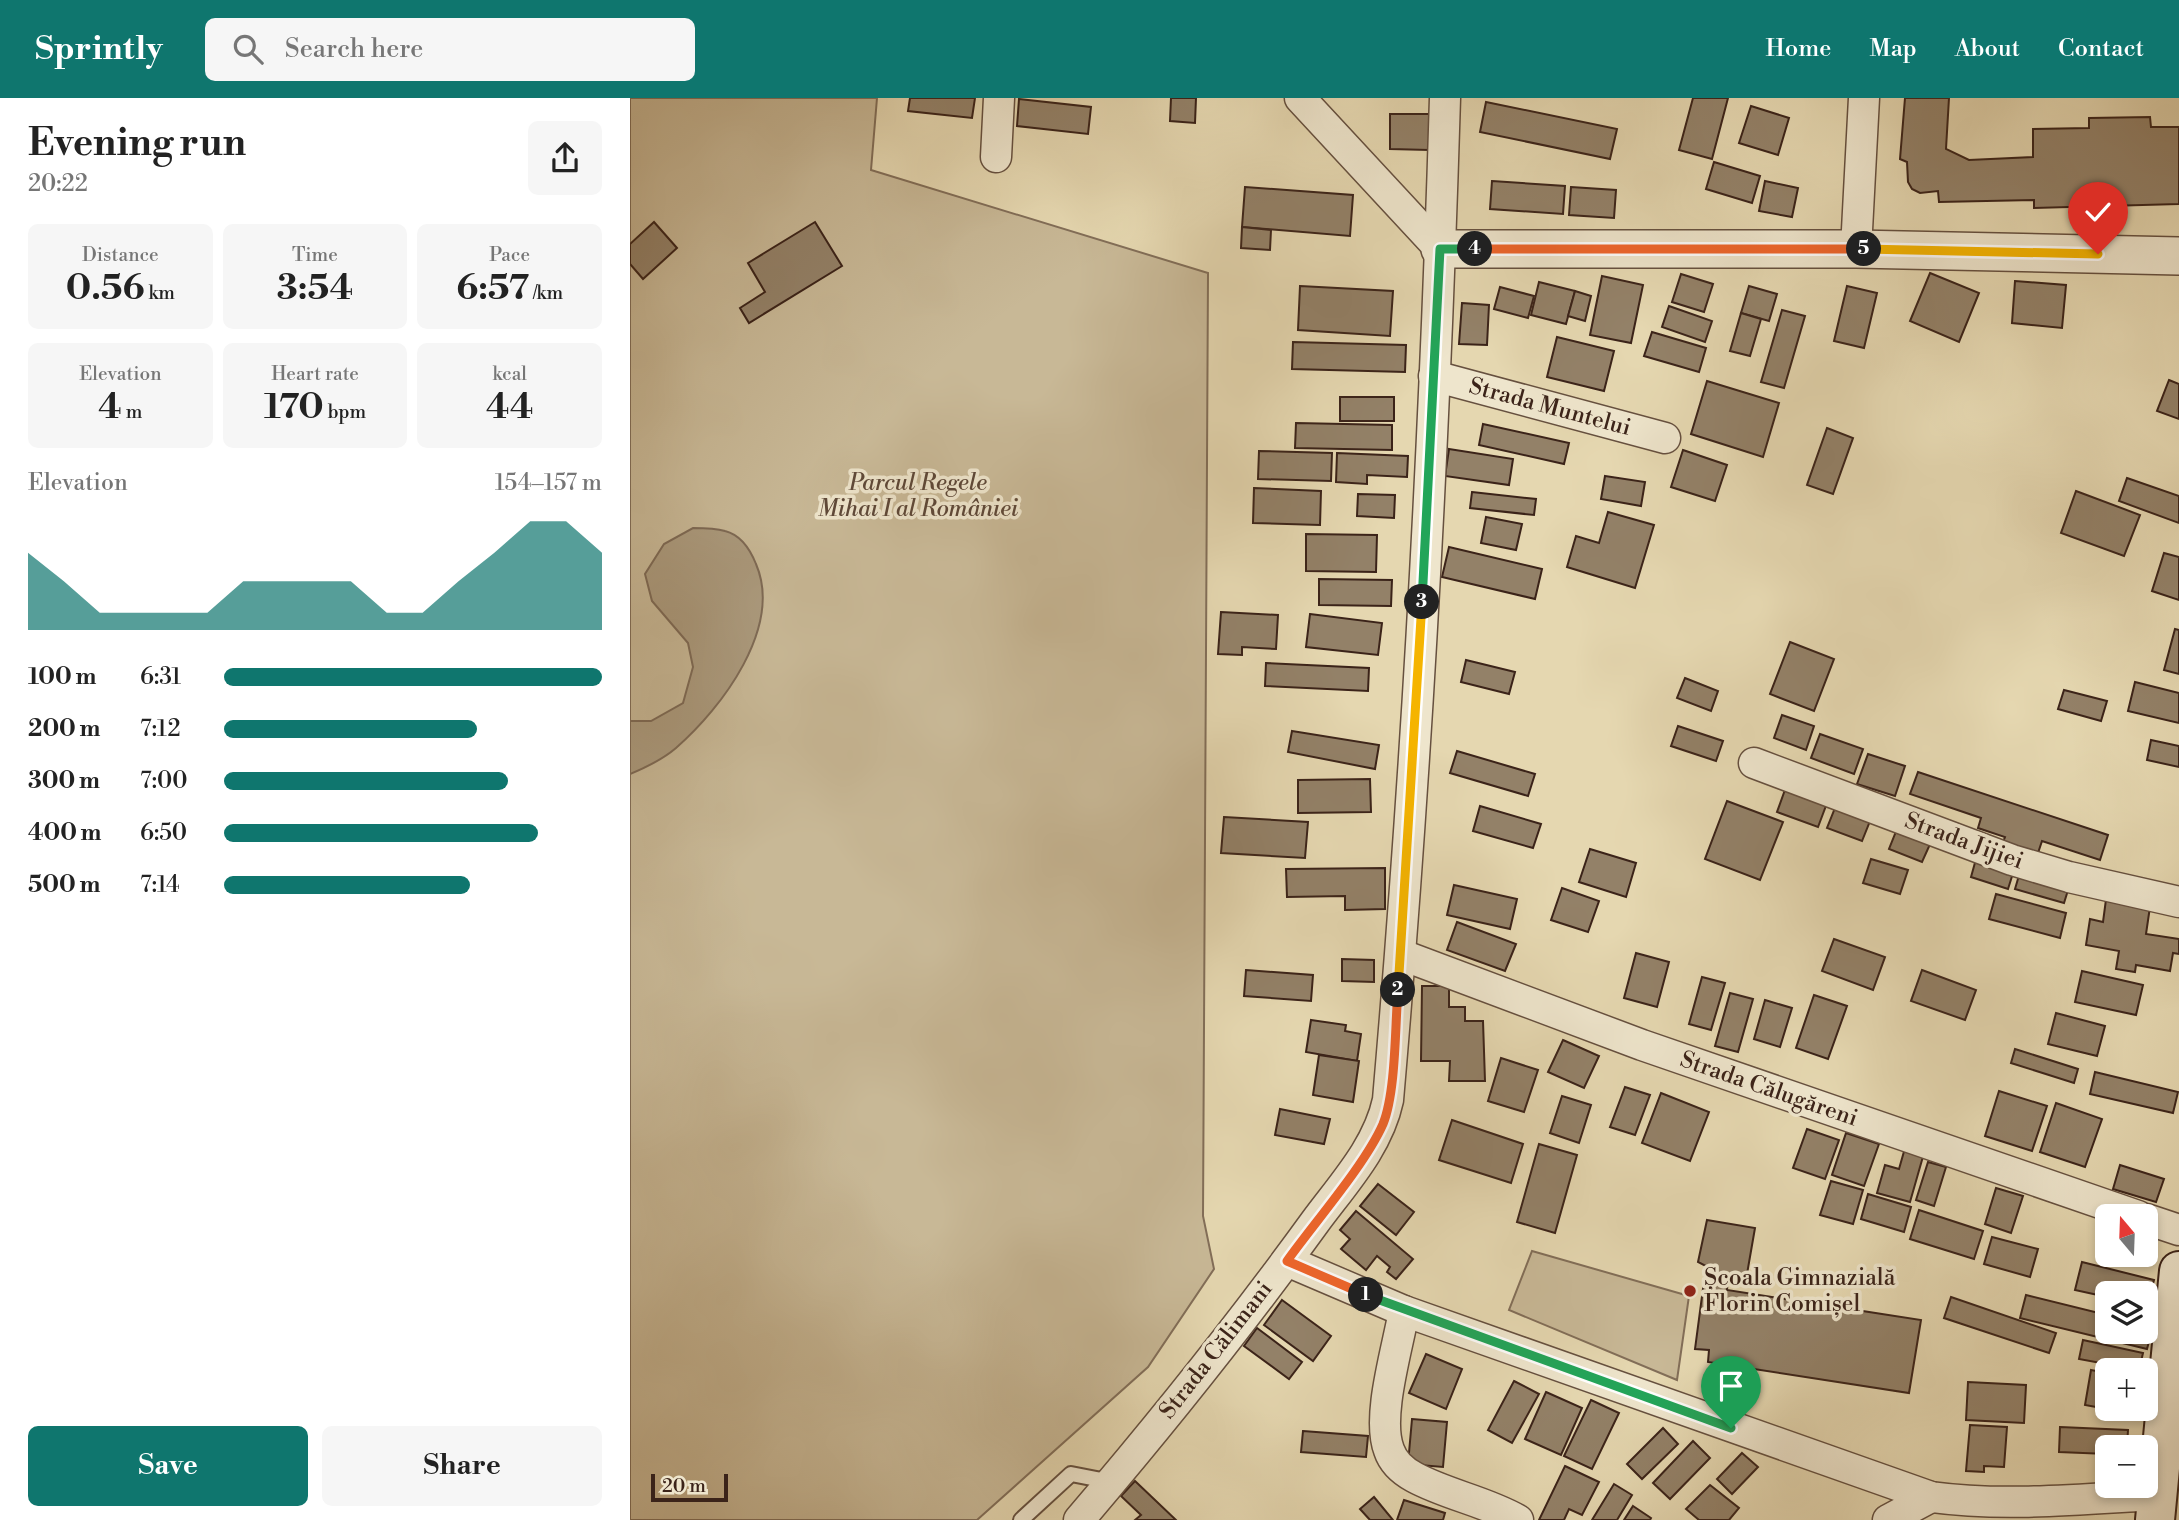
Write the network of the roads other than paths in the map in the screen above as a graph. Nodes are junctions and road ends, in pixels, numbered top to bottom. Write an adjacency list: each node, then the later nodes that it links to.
1 (999, 98): 5 (street)
2 (1300, 98): 6 (street)
3 (1445, 98): 6 (street, Strada Călimani)
4 (1864, 98): 7 (street)
5 (996, 157)
6 (1440, 249): 7 (street); 9 (street, Strada Călimani)
7 (1856, 249): 8 (street)
8 (2179, 256)
9 (1434, 376): 10 (street, Strada Muntelui); 13 (street, Strada Călimani)
10 (1665, 438)
11 (1754, 763): 12 (street, Strada Jijiei)
12 (2179, 902)
13 (1402, 955): 14 (street, Strada Călugăreni); 17 (street, Strada Călimani)
14 (2103, 1204)
15 (2158, 1223): 16 (street)
16 (2179, 1230)
17 (1287, 1261): 19 (street); 20 (street, Strada Călimani)
18 (2179, 1271): 22 (main road)
19 (1404, 1311): 21 (street); 23 (street)
20 (1112, 1482): 24 (lane); 25 (street, Strada Călimani)
21 (1931, 1497): 22 (street); 26 (street)
22 (2156, 1508)
23 (1502, 1517)
24 (1021, 1520)
25 (1080, 1520)
26 (1888, 1520)

